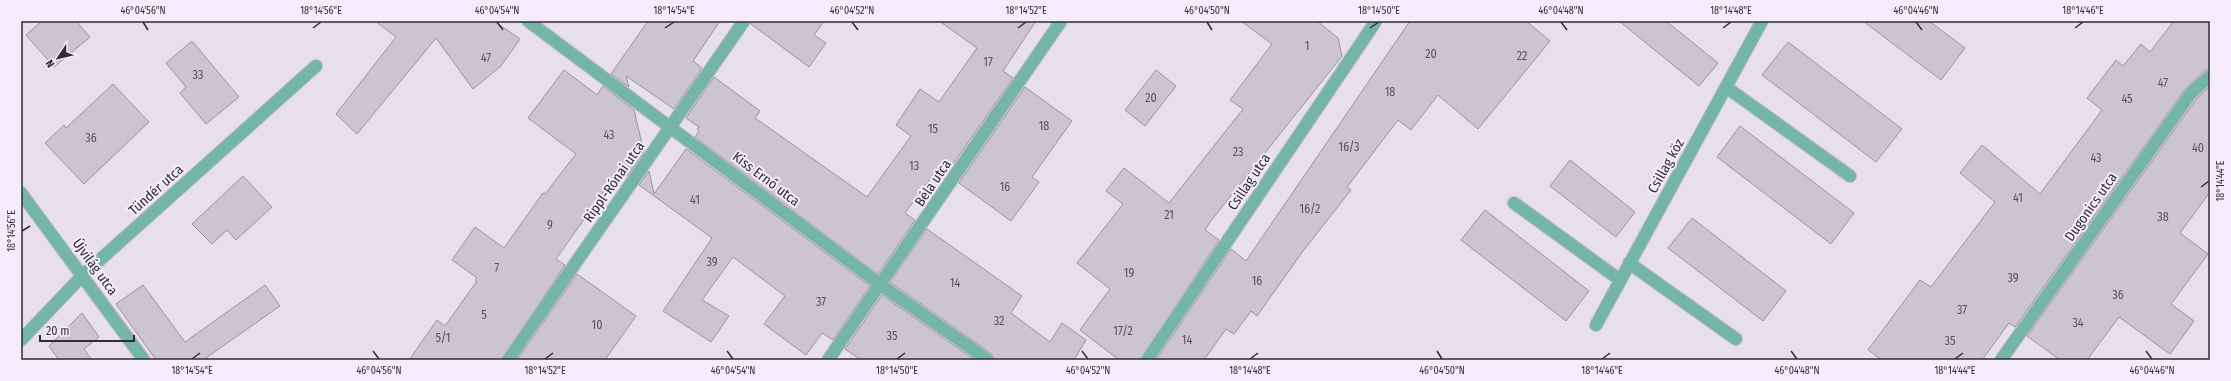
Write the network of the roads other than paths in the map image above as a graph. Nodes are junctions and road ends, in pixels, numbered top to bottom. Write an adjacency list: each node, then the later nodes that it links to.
1 (528, 21): 9 (street, Kiss Ernő utca)
2 (744, 21): 9 (street, Rippl-Rónai utca)
3 (1061, 21): 16 (street, Béla utca)
4 (1376, 21): 24 (street, Csillag utca)
5 (1762, 21): 8 (street, Csillag köz)
6 (316, 66): 14 (street, Tündér utca)
7 (2210, 76): 25 (street, Dugonics utca)
8 (1726, 87): 10 (street); 13 (street, Csillag köz)
9 (671, 127): 16 (street, Kiss Ernő utca); 21 (street, Rippl-Rónai utca)
10 (1850, 176)
11 (21, 193): 14 (street, Újvilág utca)
12 (1514, 203): 15 (street)
13 (1629, 263): 15 (street, Csillag köz); 18 (street)
14 (83, 275): 19 (street, Tündér utca); 20 (street, Újvilág utca)
15 (1620, 280): 17 (street, Csillag köz)
16 (881, 284): 22 (street, Béla utca); 23 (street, Kiss Ernő utca)
17 (1596, 325)
18 (1736, 338)
19 (21, 340)
20 (144, 360)
21 (508, 360)
22 (828, 360)
23 (988, 360)
24 (1147, 360)
25 (2001, 360)

